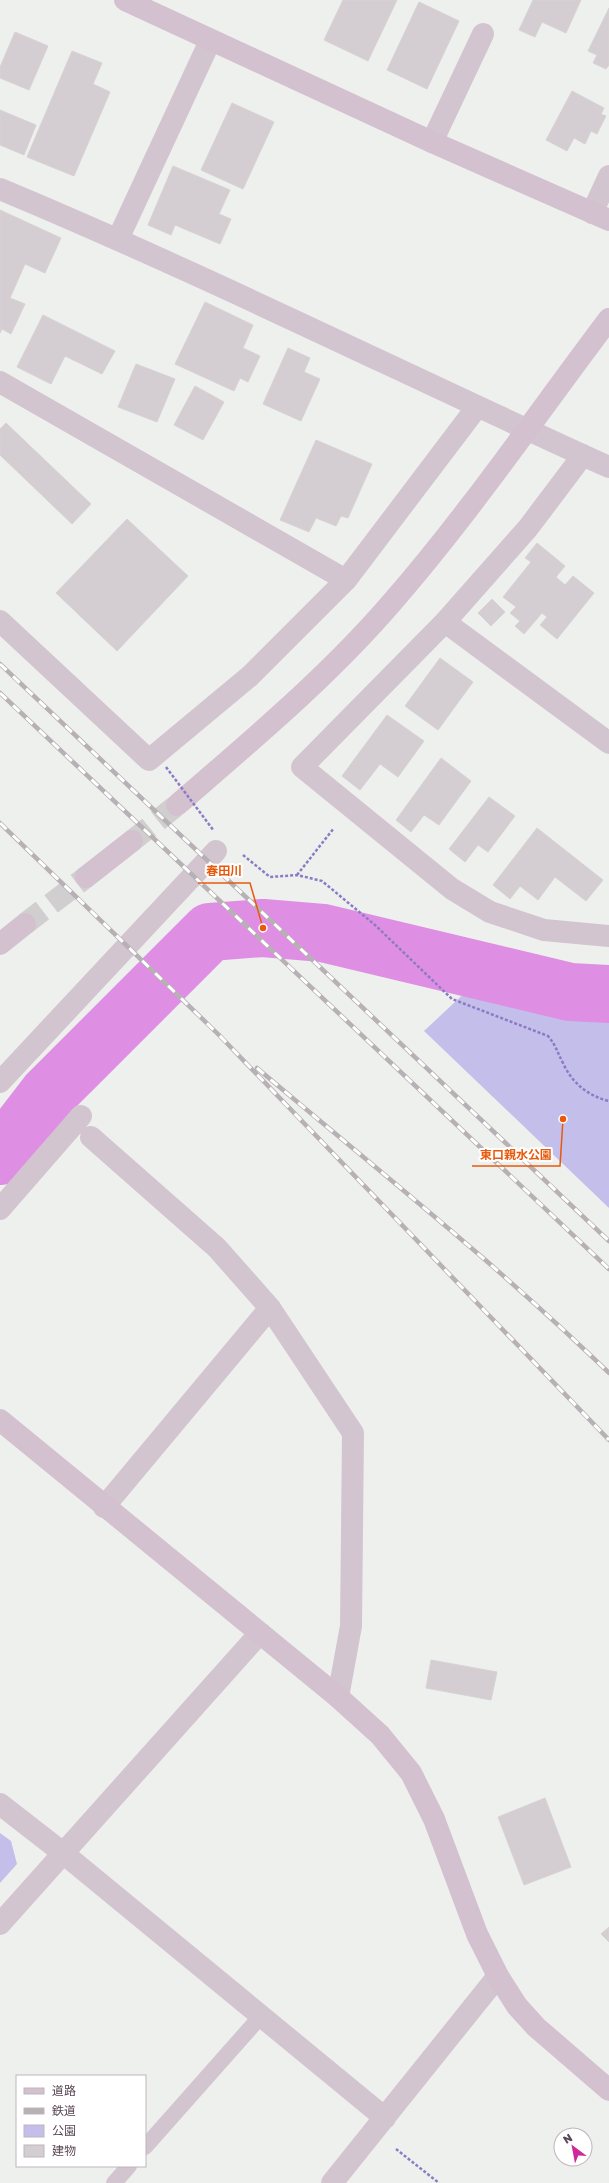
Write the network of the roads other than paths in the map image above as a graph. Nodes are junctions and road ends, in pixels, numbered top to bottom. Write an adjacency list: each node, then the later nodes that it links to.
1 (135, 2): 3 (street)
2 (483, 34): 4 (street)
3 (210, 41): 4 (street); 8 (street)
4 (432, 142): 7 (street)
5 (609, 176): 7 (street)
6 (0, 189): 8 (street)
7 (600, 217)
8 (118, 239): 11 (street)
9 (609, 319): 12 (street)
10 (0, 382): 15 (street)
11 (477, 408): 12 (street); 15 (street)
12 (526, 430): 13 (street); 19 (street)
13 (583, 455): 14 (street); 17 (street)
14 (609, 467)
15 (346, 580): 16 (street)
16 (0, 621)
17 (445, 622): 18 (street); 24 (street)
18 (609, 743)
19 (177, 805)
20 (132, 841): 22 (street)
21 (215, 841): 26 (street)
22 (86, 877)
23 (25, 924): 25 (street)
24 (609, 936)
25 (0, 944)
26 (0, 1082)
27 (82, 1116): 29 (street)
28 (91, 1137): 30 (street)
29 (0, 1209)
30 (270, 1308): 32 (street); 34 (street)
31 (0, 1420): 32 (street)
32 (104, 1507): 33 (street)
33 (260, 1633): 34 (street); 36 (street)
34 (338, 1697): 38 (street)
35 (0, 1804): 36 (street)
36 (63, 1853): 37 (street); 39 (street)
37 (0, 1924)
38 (498, 1976): 40 (street); 41 (street)
39 (261, 2016): 41 (street); 42 (lane)
40 (609, 2090)
41 (379, 2125): 45 (street)
42 (146, 2146)
43 (127, 2167): 44 (lane)
44 (114, 2183)
45 (332, 2183)

